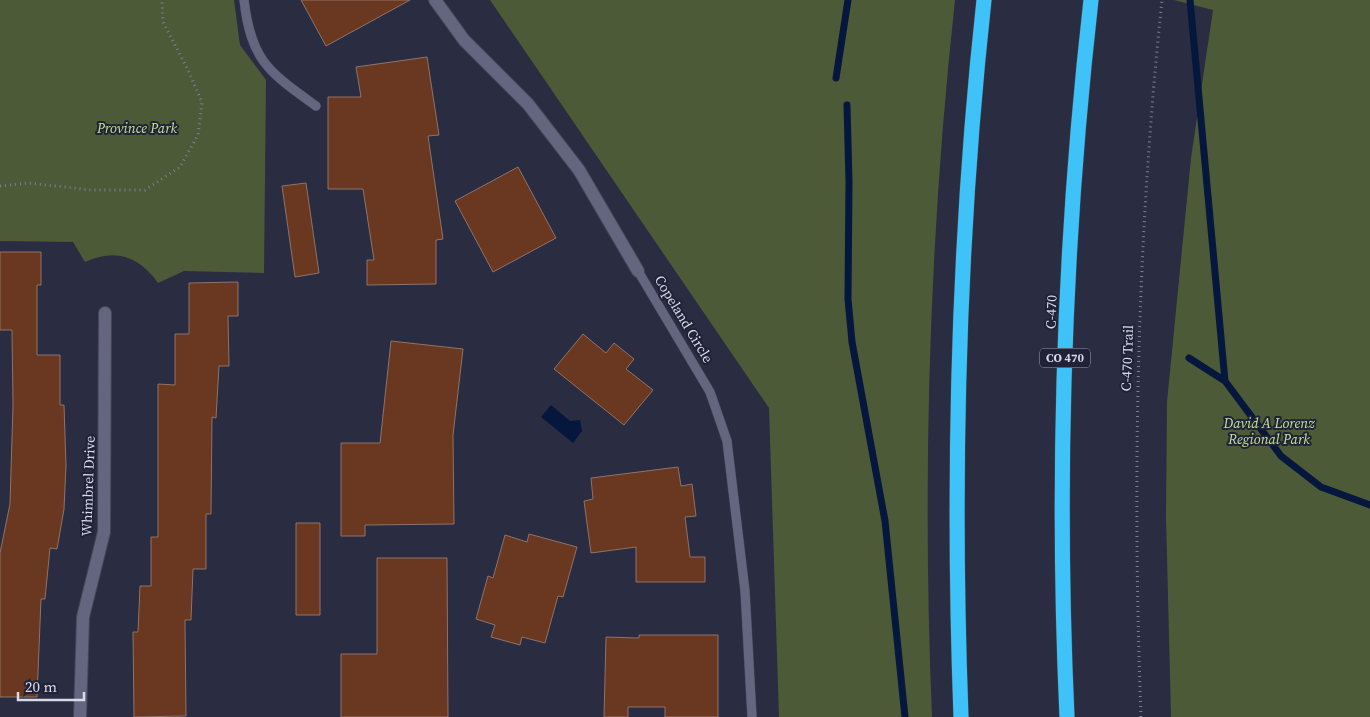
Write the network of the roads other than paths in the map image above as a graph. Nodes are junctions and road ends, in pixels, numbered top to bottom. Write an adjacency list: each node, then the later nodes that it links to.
1 (244, 0): 5 (lane)
2 (435, 0): 6 (street, Copeland Circle)
3 (984, 0): 10 (highway)
4 (1091, 0): 11 (highway, C-470 / CO 470)
5 (316, 106)
6 (638, 270): 9 (lane, Copeland Circle)
7 (105, 313): 8 (street, Whimbrel Drive)
8 (80, 717)
9 (752, 717)
10 (961, 717)
11 (1067, 717)

